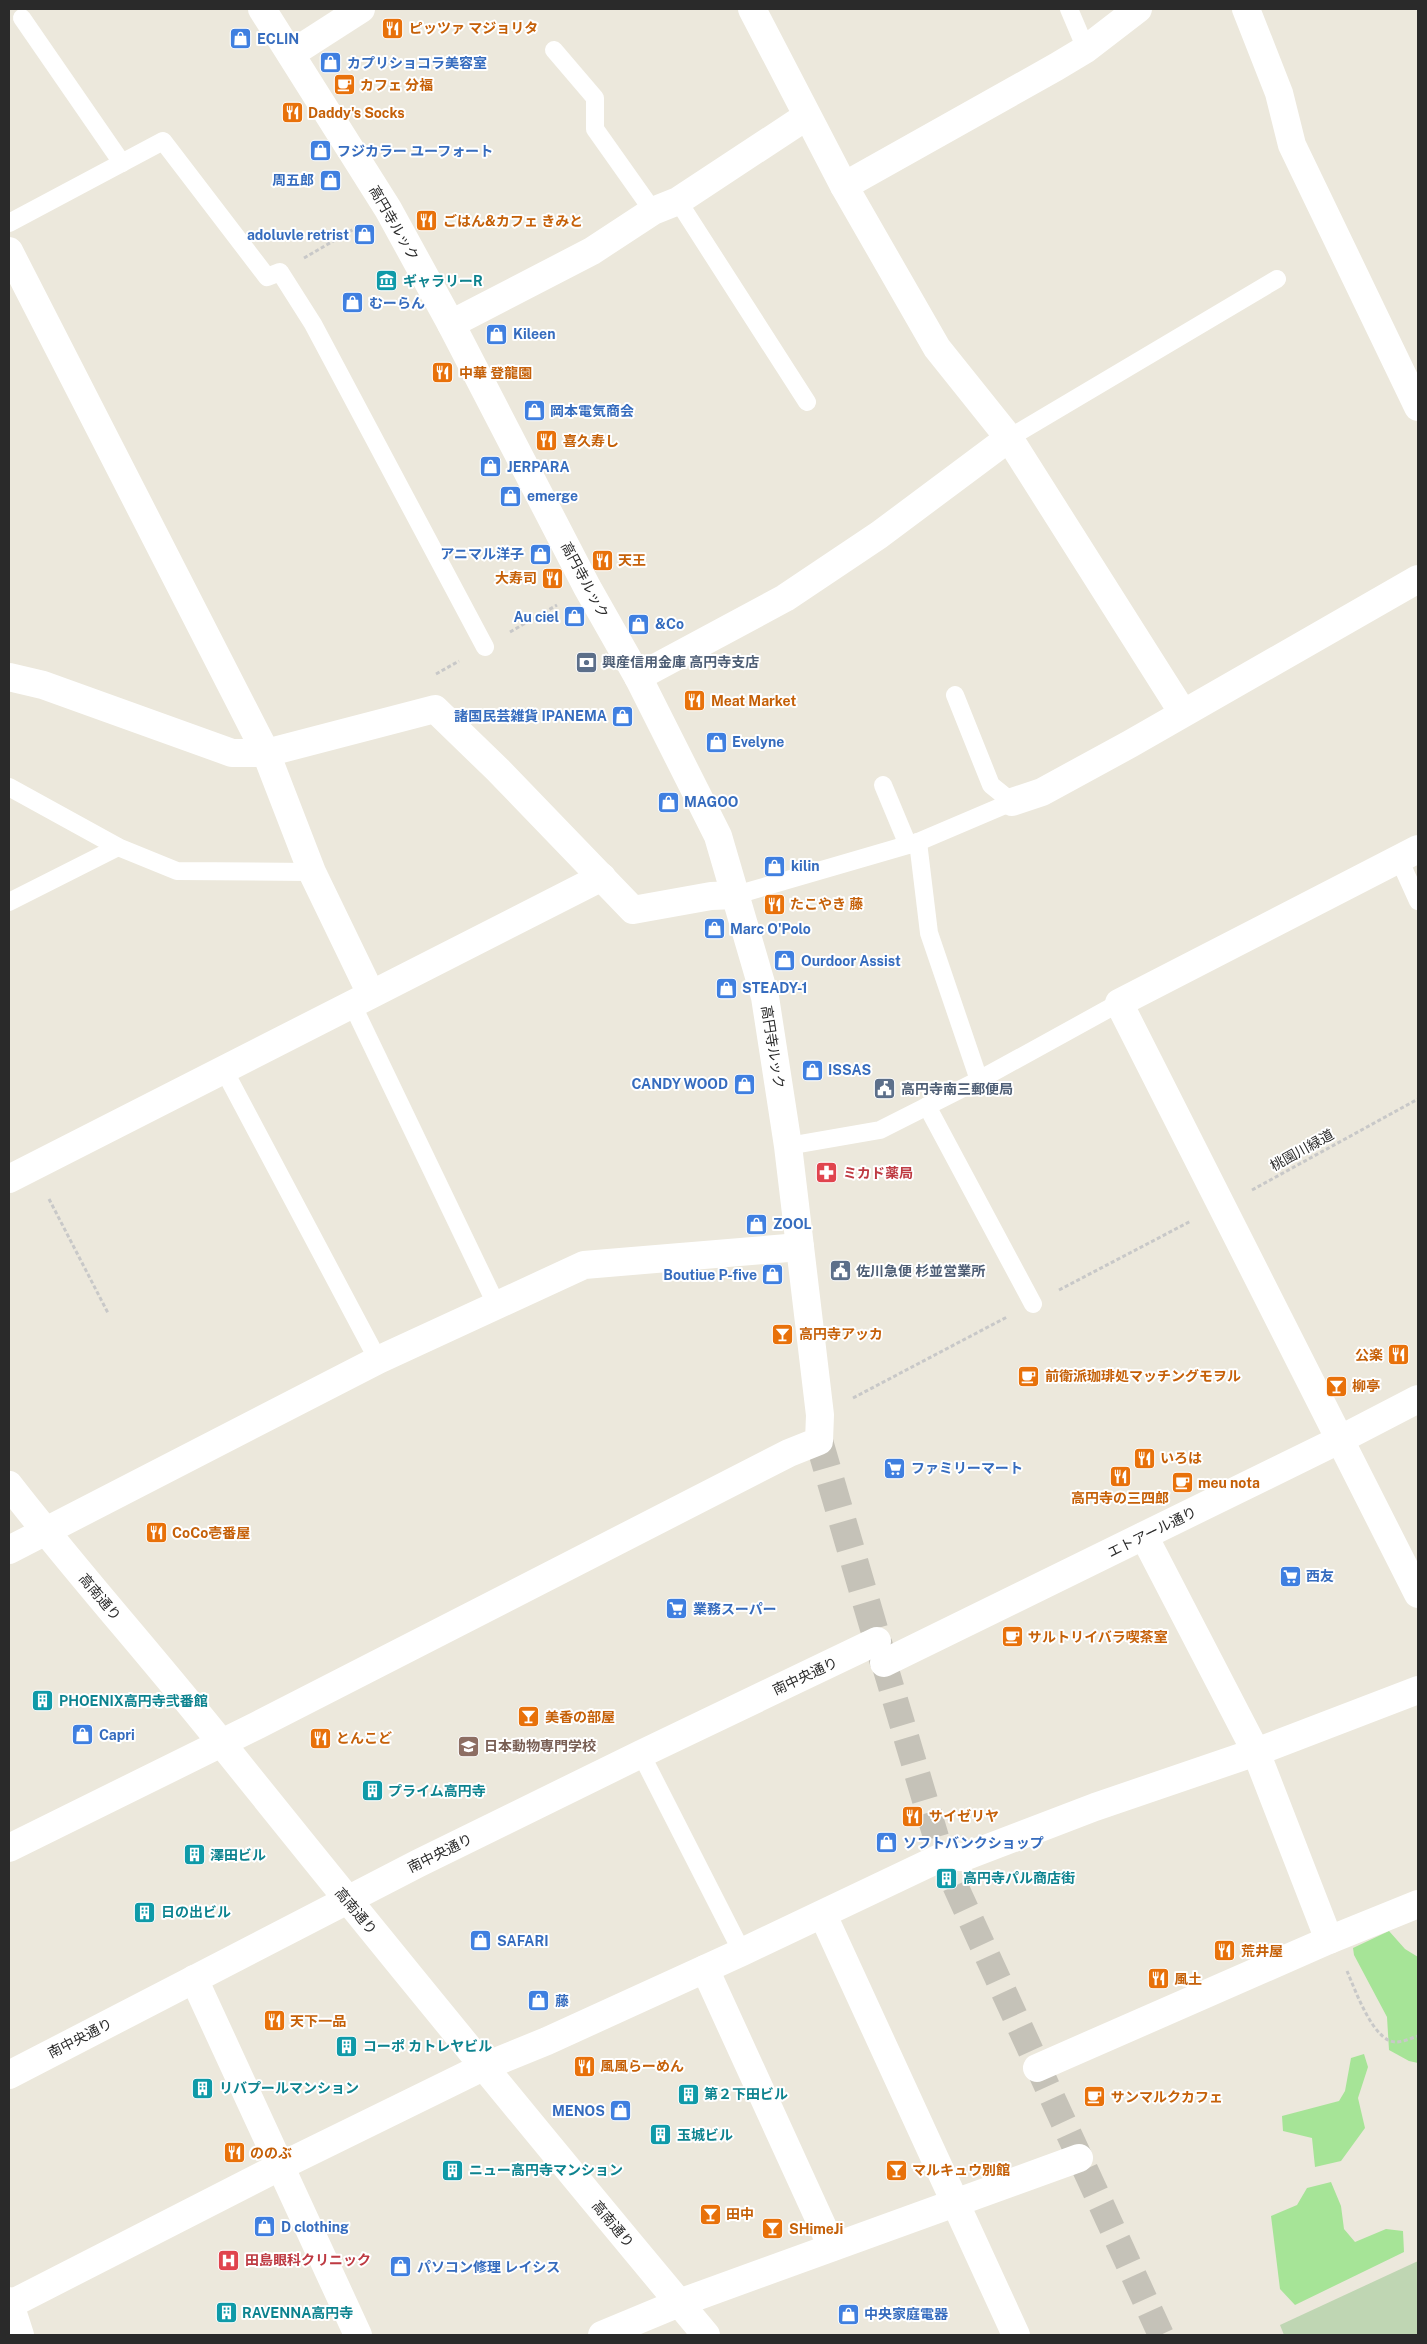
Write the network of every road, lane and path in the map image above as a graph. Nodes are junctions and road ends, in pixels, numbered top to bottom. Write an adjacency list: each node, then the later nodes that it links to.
1 (262, 9): 10 (street, 高円寺ルック)
2 (361, 9): 10 (street)
3 (752, 9): 11 (street)
4 (1069, 9): 8 (lane)
5 (1138, 9): 8 (street)
6 (1246, 9): 24 (street)
7 (22, 18): 12 (lane)
8 (1086, 49): 13 (street)
9 (554, 50): 16 (lane)
10 (291, 54): 15 (street, 高円寺ルック)
11 (807, 116): 13 (street); 14 (street)
12 (122, 163): 17 (lane); 19 (lane)
13 (844, 186): 25 (street)
14 (678, 201): 16 (street); 23 (lane)
15 (388, 209): 19 (path); 22 (street, 高円寺ルック)
16 (653, 211): 22 (street)
17 (9, 223)
18 (9, 251): 20 (street)
19 (280, 272): 27 (lane)
20 (15, 279): 32 (street)
21 (1277, 279): 25 (lane)
22 (451, 324): 29 (street, 高円寺ルック)
23 (807, 402)
24 (1418, 408)
25 (1009, 438): 29 (street); 31 (street)
26 (1418, 579): 31 (street)
27 (485, 646)
28 (9, 677): 32 (street)
29 (638, 677): 41 (street, 高円寺ルック)
30 (956, 695): 35 (lane)
31 (1183, 713): 35 (street)
32 (266, 753): 39 (street); 40 (street)
33 (883, 785): 36 (lane)
34 (9, 787): 37 (lane)
35 (1012, 802): 36 (lane)
36 (913, 843): 41 (lane); 47 (lane)
37 (118, 847): 39 (lane); 43 (lane)
38 (1408, 854): 42 (lane); 45 (street)
39 (312, 872): 44 (street)
40 (602, 877): 41 (street); 44 (street)
41 (736, 895): 50 (street, 高円寺ルック)
42 (1418, 901)
43 (9, 902)
44 (362, 1000): 46 (street); 54 (lane)
45 (1119, 1003): 47 (lane); 52 (street)
46 (224, 1070): 51 (street); 57 (lane)
47 (979, 1080): 49 (lane)
48 (1418, 1099): 52 (path, 桃園川緑道)
49 (927, 1106): 50 (lane); 55 (lane)
50 (788, 1146): 53 (street, 高円寺ルック)
51 (20, 1173): 56 (path)
52 (1222, 1205): 59 (street)
53 (800, 1247): 54 (street); 67 (street, 高円寺ルック)
54 (496, 1304): 57 (street)
55 (1033, 1304)
56 (108, 1313)
57 (378, 1360): 61 (street)
58 (1418, 1399): 59 (street, エトアール通り)
59 (1339, 1440): 62 (street, エトアール通り); 64 (street)
60 (9, 1485): 61 (street, 高南通り)
61 (44, 1531): 63 (street); 67 (street, 高南通り)
62 (1144, 1536): 65 (street, エトアール通り); 68 (street)
63 (9, 1550)
64 (1418, 1594)
65 (881, 1652): 69 (street, 南中央通り)
66 (1418, 1690): 68 (street)
67 (222, 1743): 70 (street); 71 (street, 高南通り)
68 (1256, 1752): 73 (street); 74 (street)
69 (641, 1754): 71 (street, 南中央通り); 75 (lane)
70 (9, 1848)
71 (347, 1900): 77 (street, 南中央通り); 79 (street, 高南通り)
72 (1418, 1904): 74 (street)
73 (823, 1915): 75 (street); 84 (street)
74 (1329, 1940): 78 (path); 80 (street)
75 (742, 1952): 76 (street)
76 (705, 1969): 79 (street); 85 (street)
77 (194, 1979): 81 (street, 南中央通り); 83 (street)
78 (1418, 2036)
79 (483, 2067): 83 (street); 86 (street, 高南通り)
80 (1038, 2068)
81 (9, 2075)
82 (1079, 2158): 84 (street)
83 (280, 2167): 87 (street); 89 (street)
84 (954, 2203): 85 (street); 92 (street)
85 (832, 2247): 86 (street)
86 (679, 2303): 90 (street); 91 (street, 高南通り)
87 (9, 2304): 88 (street)
88 (20, 2335)
89 (358, 2335)
90 (602, 2335)
91 (706, 2335)
92 (1016, 2335)

